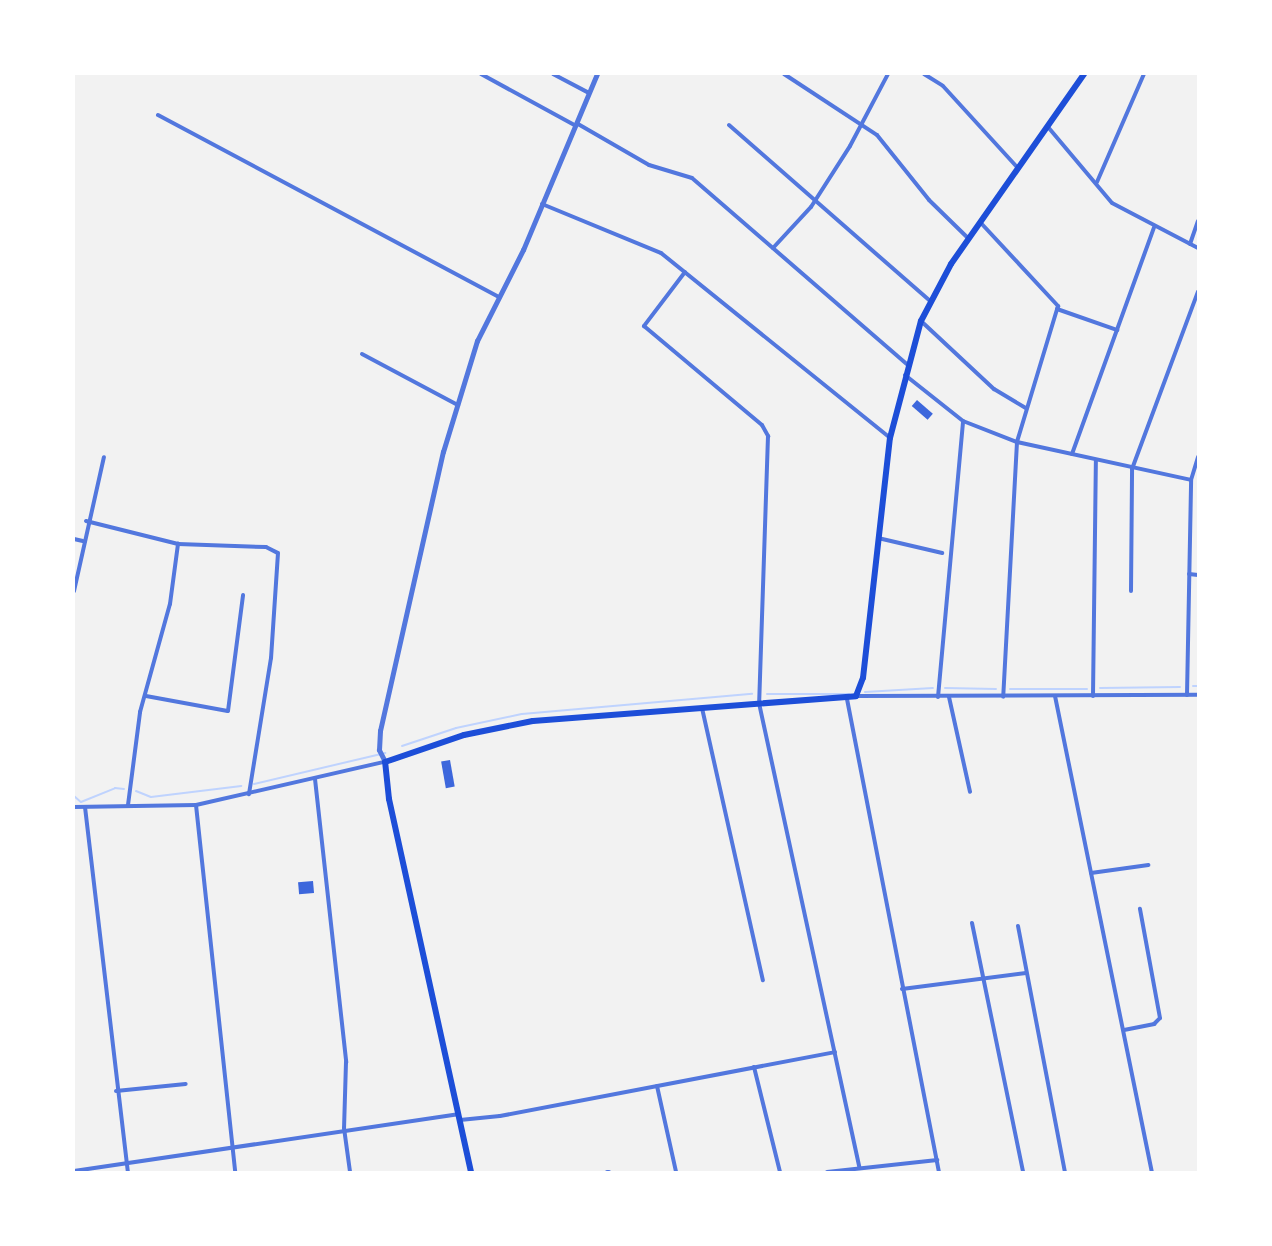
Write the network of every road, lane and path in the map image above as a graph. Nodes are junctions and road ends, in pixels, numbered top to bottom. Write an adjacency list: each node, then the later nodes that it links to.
1 (481, 74): 12 (street)
2 (553, 74): 9 (street)
3 (597, 74): 9 (street)
4 (784, 74): 11 (street)
5 (888, 74): 11 (street)
6 (924, 74): 15 (street)
7 (1083, 74): 14 (main road)
8 (1144, 74): 16 (street)
9 (590, 93): 12 (street)
10 (158, 115): 28 (street)
11 (862, 124): 17 (street); 22 (street)
12 (577, 125): 18 (street); 24 (street)
13 (729, 125): 17 (street)
14 (1048, 127): 15 (main road); 16 (street)
15 (1017, 168): 20 (main road)
16 (1097, 182): 21 (street)
17 (815, 200): 24 (street); 29 (street)
18 (543, 204): 26 (street); 28 (street)
19 (1198, 221): 23 (street)
20 (980, 222): 22 (main road); 30 (street)
21 (1154, 227): 23 (street); 32 (street)
22 (968, 238): 29 (main road)
23 (1190, 244): 25 (street)
24 (773, 248): 34 (street)
25 (1198, 248)
26 (685, 272): 39 (street); 69 (street)
27 (1198, 292): 45 (street)
28 (499, 297): 36 (street)
29 (930, 301): 31 (main road)
30 (1058, 309): 32 (street); 37 (street)
31 (921, 321): 34 (main road); 37 (street)
32 (1117, 330): 41 (street)
33 (362, 354): 36 (street)
34 (907, 364): 35 (main road)
35 (905, 375): 38 (street); 39 (main road)
36 (458, 405): 71 (street)
37 (1026, 408): 40 (street)
38 (963, 421): 40 (street); 65 (street)
39 (890, 438): 48 (main road)
40 (1017, 442): 41 (street); 67 (street)
41 (1072, 454): 44 (street)
42 (104, 457): 47 (street)
43 (1198, 457): 46 (street)
44 (1096, 461): 45 (street); 64 (street)
45 (1132, 469): 46 (street); 57 (street)
46 (1191, 480): 53 (street)
47 (86, 521): 50 (street); 51 (street)
48 (877, 538): 52 (street); 62 (main road)
49 (74, 539): 50 (street)
50 (82, 542): 55 (street)
51 (178, 544): 61 (street); 74 (street)
52 (942, 553)
53 (1189, 574): 54 (street); 59 (street)
54 (1198, 575)
55 (74, 584): 56 (street)
56 (74, 591)
57 (1131, 591)
58 (243, 595): 61 (street)
59 (1187, 695): 60 (street); 64 (street)
60 (1198, 695)
61 (146, 696): 75 (street)
62 (856, 696): 65 (street); 68 (main road)
63 (1055, 696): 64 (street); 67 (street); 80 (street)
64 (1093, 696)
65 (938, 697): 66 (street)
66 (949, 697): 67 (street); 73 (street)
67 (1003, 697)
68 (847, 699): 69 (main road); 87 (street)
69 (759, 702): 70 (main road); 89 (street)
70 (702, 708): 71 (main road); 85 (street)
71 (385, 762): 72 (street); 94 (main road)
72 (315, 779): 74 (street); 95 (street)
73 (970, 792)
74 (249, 794): 76 (street)
75 (128, 805): 76 (street); 78 (street)
76 (196, 805): 96 (street)
77 (74, 807): 78 (street)
78 (85, 807): 93 (street)
79 (1148, 865): 80 (street)
80 (1091, 873): 88 (street)
81 (1140, 909): 88 (street)
82 (972, 922): 86 (street)
83 (1018, 926): 84 (street)
84 (1026, 973): 86 (street); 110 (street)
85 (762, 980)
86 (985, 980): 87 (street); 109 (street)
87 (902, 988): 97 (street)
88 (1124, 1030): 111 (street)
89 (835, 1052): 90 (street); 99 (street)
90 (754, 1067): 92 (street); 107 (street)
91 (186, 1084): 93 (street)
92 (657, 1086): 94 (street); 106 (street)
93 (116, 1091): 98 (street)
94 (459, 1117): 95 (street); 105 (main road)
95 (344, 1128): 96 (street); 104 (street)
96 (233, 1147): 98 (street); 103 (street)
97 (937, 1160): 99 (street); 108 (street)
98 (127, 1164): 100 (street); 102 (street)
99 (859, 1167): 101 (street)
100 (74, 1172)
101 (827, 1172)
102 (128, 1173)
103 (235, 1173)
104 (350, 1173)
105 (471, 1173)
106 (676, 1173)
107 (780, 1173)
108 (939, 1173)
109 (1023, 1173)
110 (1065, 1173)
111 (1152, 1173)

